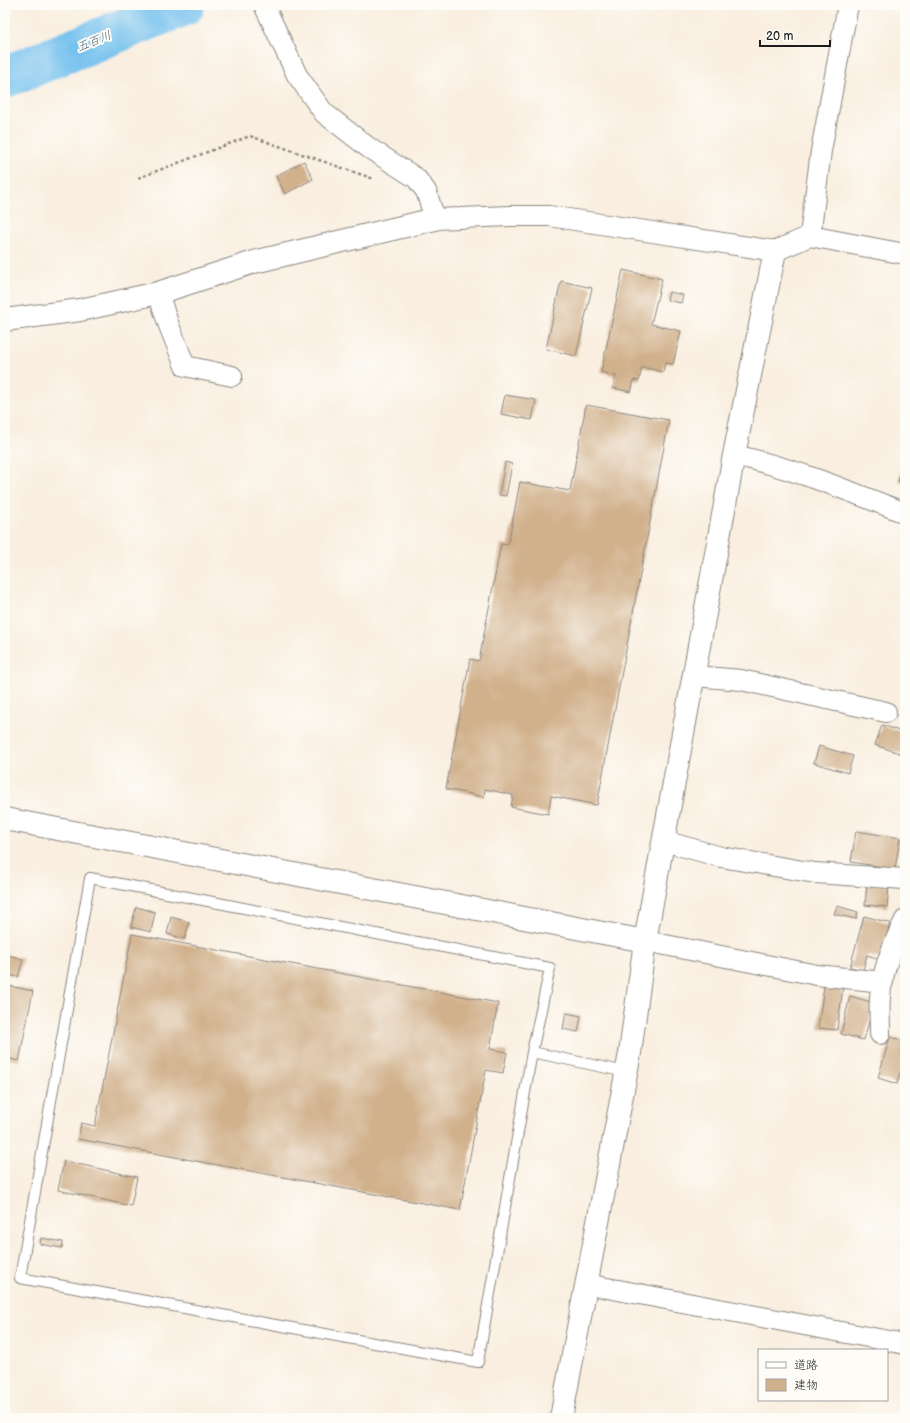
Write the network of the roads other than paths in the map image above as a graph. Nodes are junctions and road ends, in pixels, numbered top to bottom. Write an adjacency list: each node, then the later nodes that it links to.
1 (264, 5): 3 (street)
2 (848, 5): 4 (street)
3 (436, 219): 5 (street); 7 (street)
4 (810, 236): 5 (street); 6 (street)
5 (775, 252): 10 (street)
6 (905, 254)
7 (158, 293): 8 (street); 9 (street)
8 (5, 320)
9 (232, 376)
10 (734, 455): 11 (street); 12 (street)
11 (905, 513)
12 (694, 676): 13 (street); 15 (street)
13 (886, 712)
14 (5, 819): 18 (street)
15 (664, 841): 16 (street); 18 (street)
16 (905, 879)
17 (905, 920): 19 (street)
18 (645, 941): 19 (street); 22 (street)
19 (883, 982): 20 (street)
20 (880, 1034)
21 (532, 1052): 21 (lane); 22 (lane)
22 (626, 1072): 23 (street)
23 (586, 1284): 24 (street); 25 (street)
24 (905, 1344)
25 (561, 1418)

